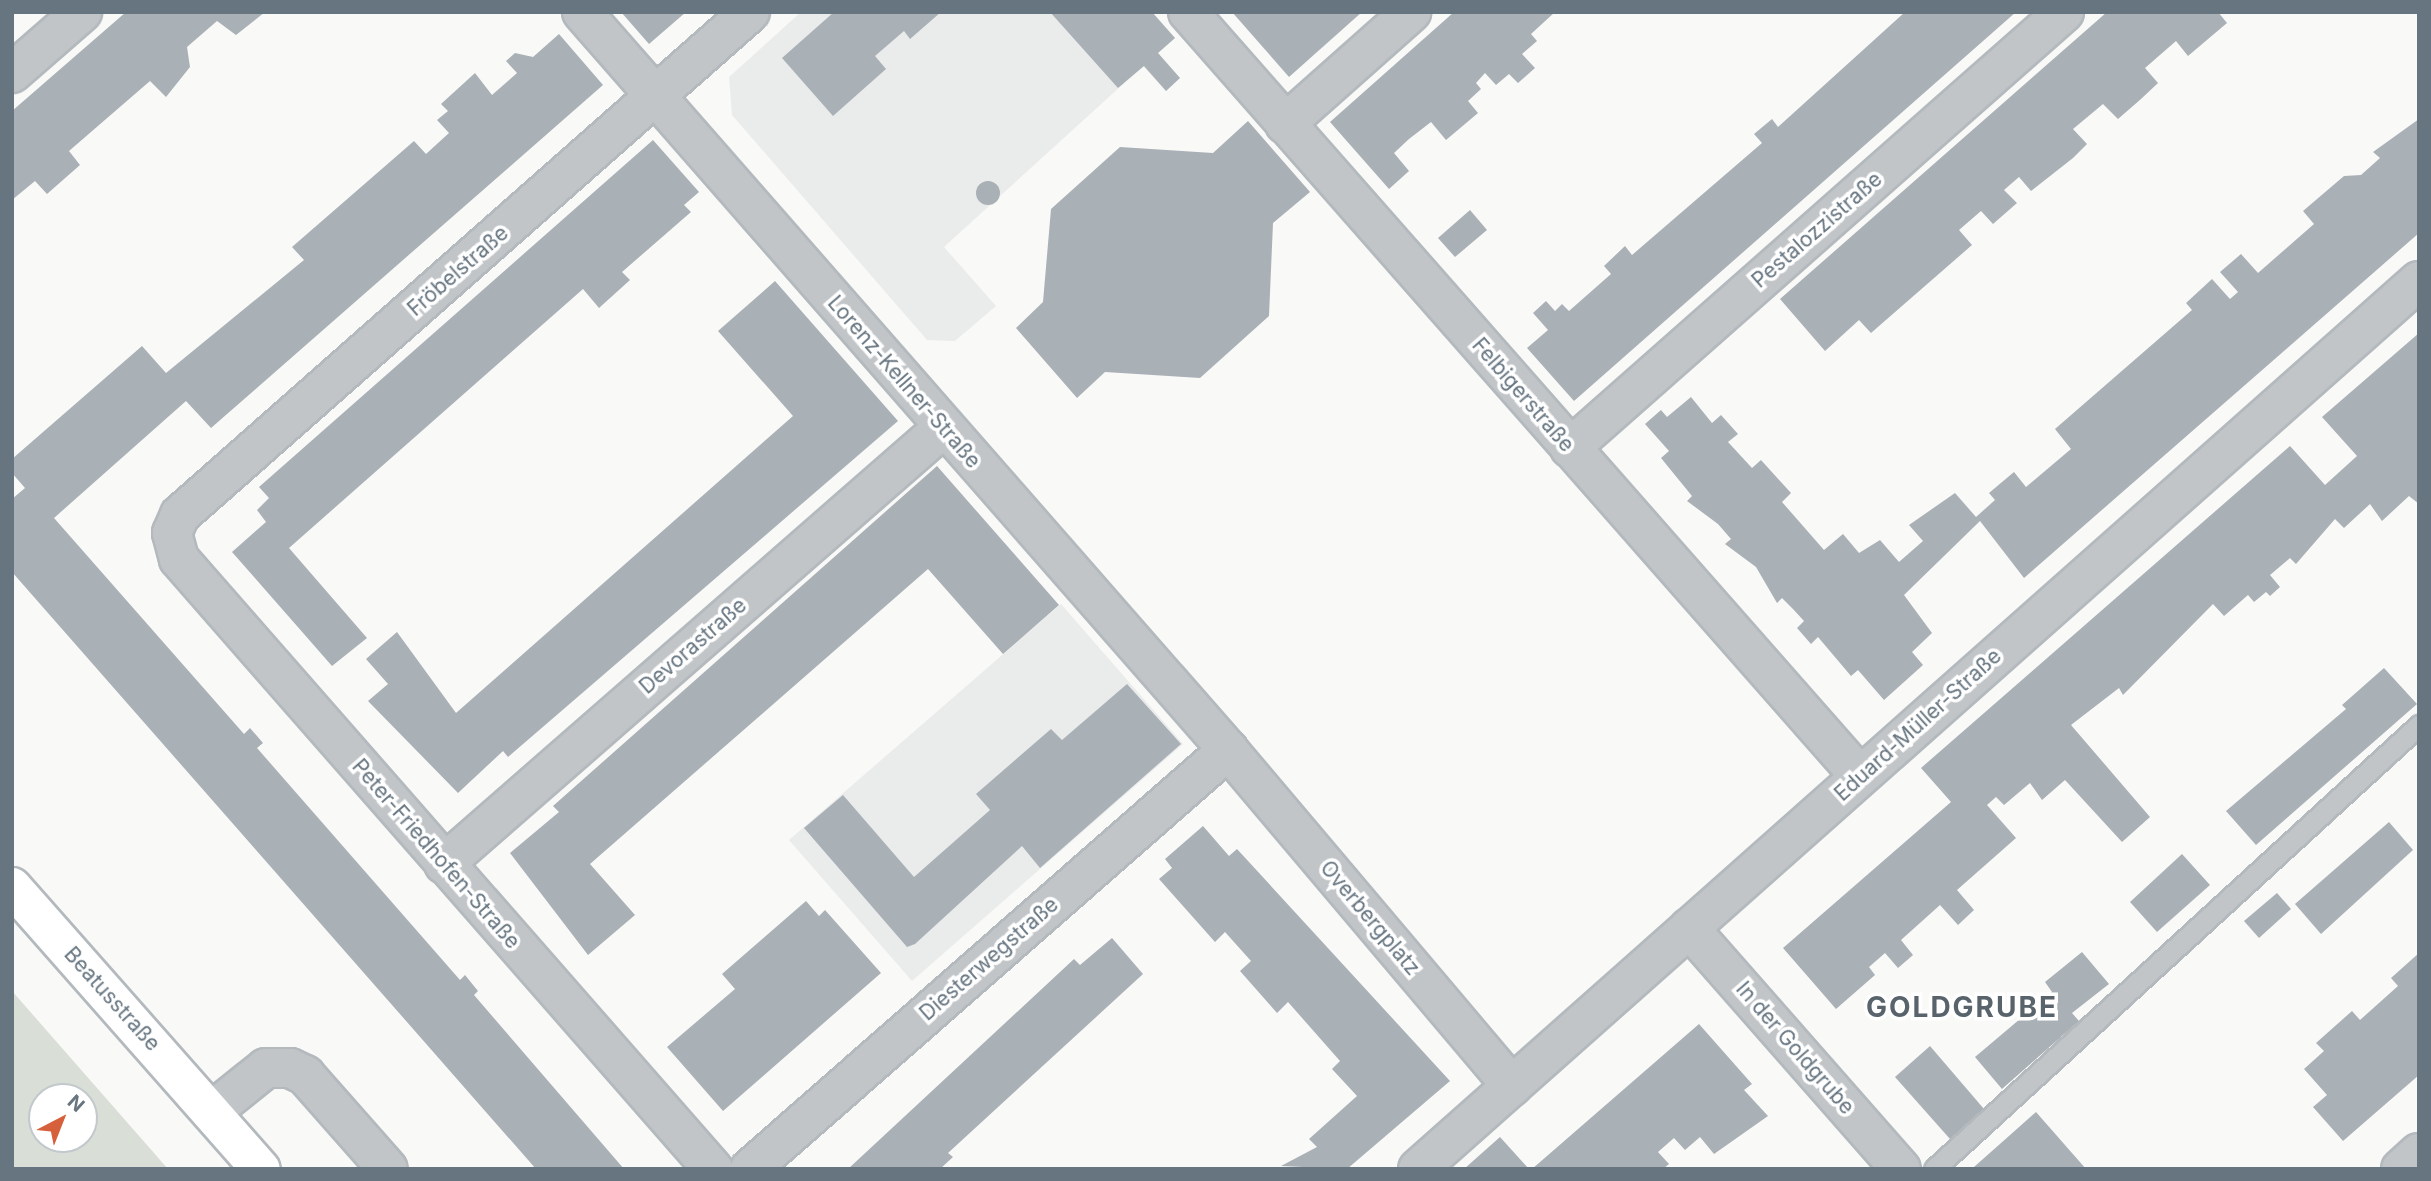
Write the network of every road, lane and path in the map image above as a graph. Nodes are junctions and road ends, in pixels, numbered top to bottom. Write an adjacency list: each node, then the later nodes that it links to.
1 (82, 12): 7 (street)
2 (582, 12): 8 (street, Lorenz-Kellner-Straße)
3 (750, 12): 8 (street, Fröbelstraße)
4 (1188, 12): 9 (street, Felbigerstraße)
5 (1411, 12): 9 (street)
6 (2064, 12): 12 (street, Pestalozzistraße)
7 (12, 73)
8 (656, 96): 11 (street, Lorenz-Kellner-Straße); 13 (street, Fröbelstraße)
9 (1284, 124): 12 (street, Felbigerstraße)
10 (2419, 281): 16 (street, Eduard-Müller-Straße)
11 (943, 428): 15 (street, Lorenz-Kellner-Straße); 17 (street, Devorastraße)
12 (1570, 448): 16 (street, Felbigerstraße)
13 (172, 533): 17 (street, Peter-Friedhofen-Straße)
14 (2419, 725): 29 (lane)
15 (1227, 750): 20 (street, Overbergplatz); 26 (street, Diesterwegstraße)
16 (1860, 776): 19 (street, Eduard-Müller-Straße)
17 (444, 864): 25 (street, Peter-Friedhofen-Straße)
18 (12, 887): 21 (street, Beatusstraße)
19 (1689, 928): 20 (street, Eduard-Müller-Straße); 28 (street, In der Goldgrube)
20 (1512, 1086): 27 (street, Eduard-Müller-Straße)
21 (211, 1112): 23 (street, Beatusstraße); 24 (street)
22 (2419, 1153): 30 (street)
23 (261, 1169)
24 (388, 1169)
25 (713, 1169)
26 (750, 1169)
27 (1418, 1169)
28 (1901, 1169)
29 (1934, 1169)
30 (2401, 1169)

